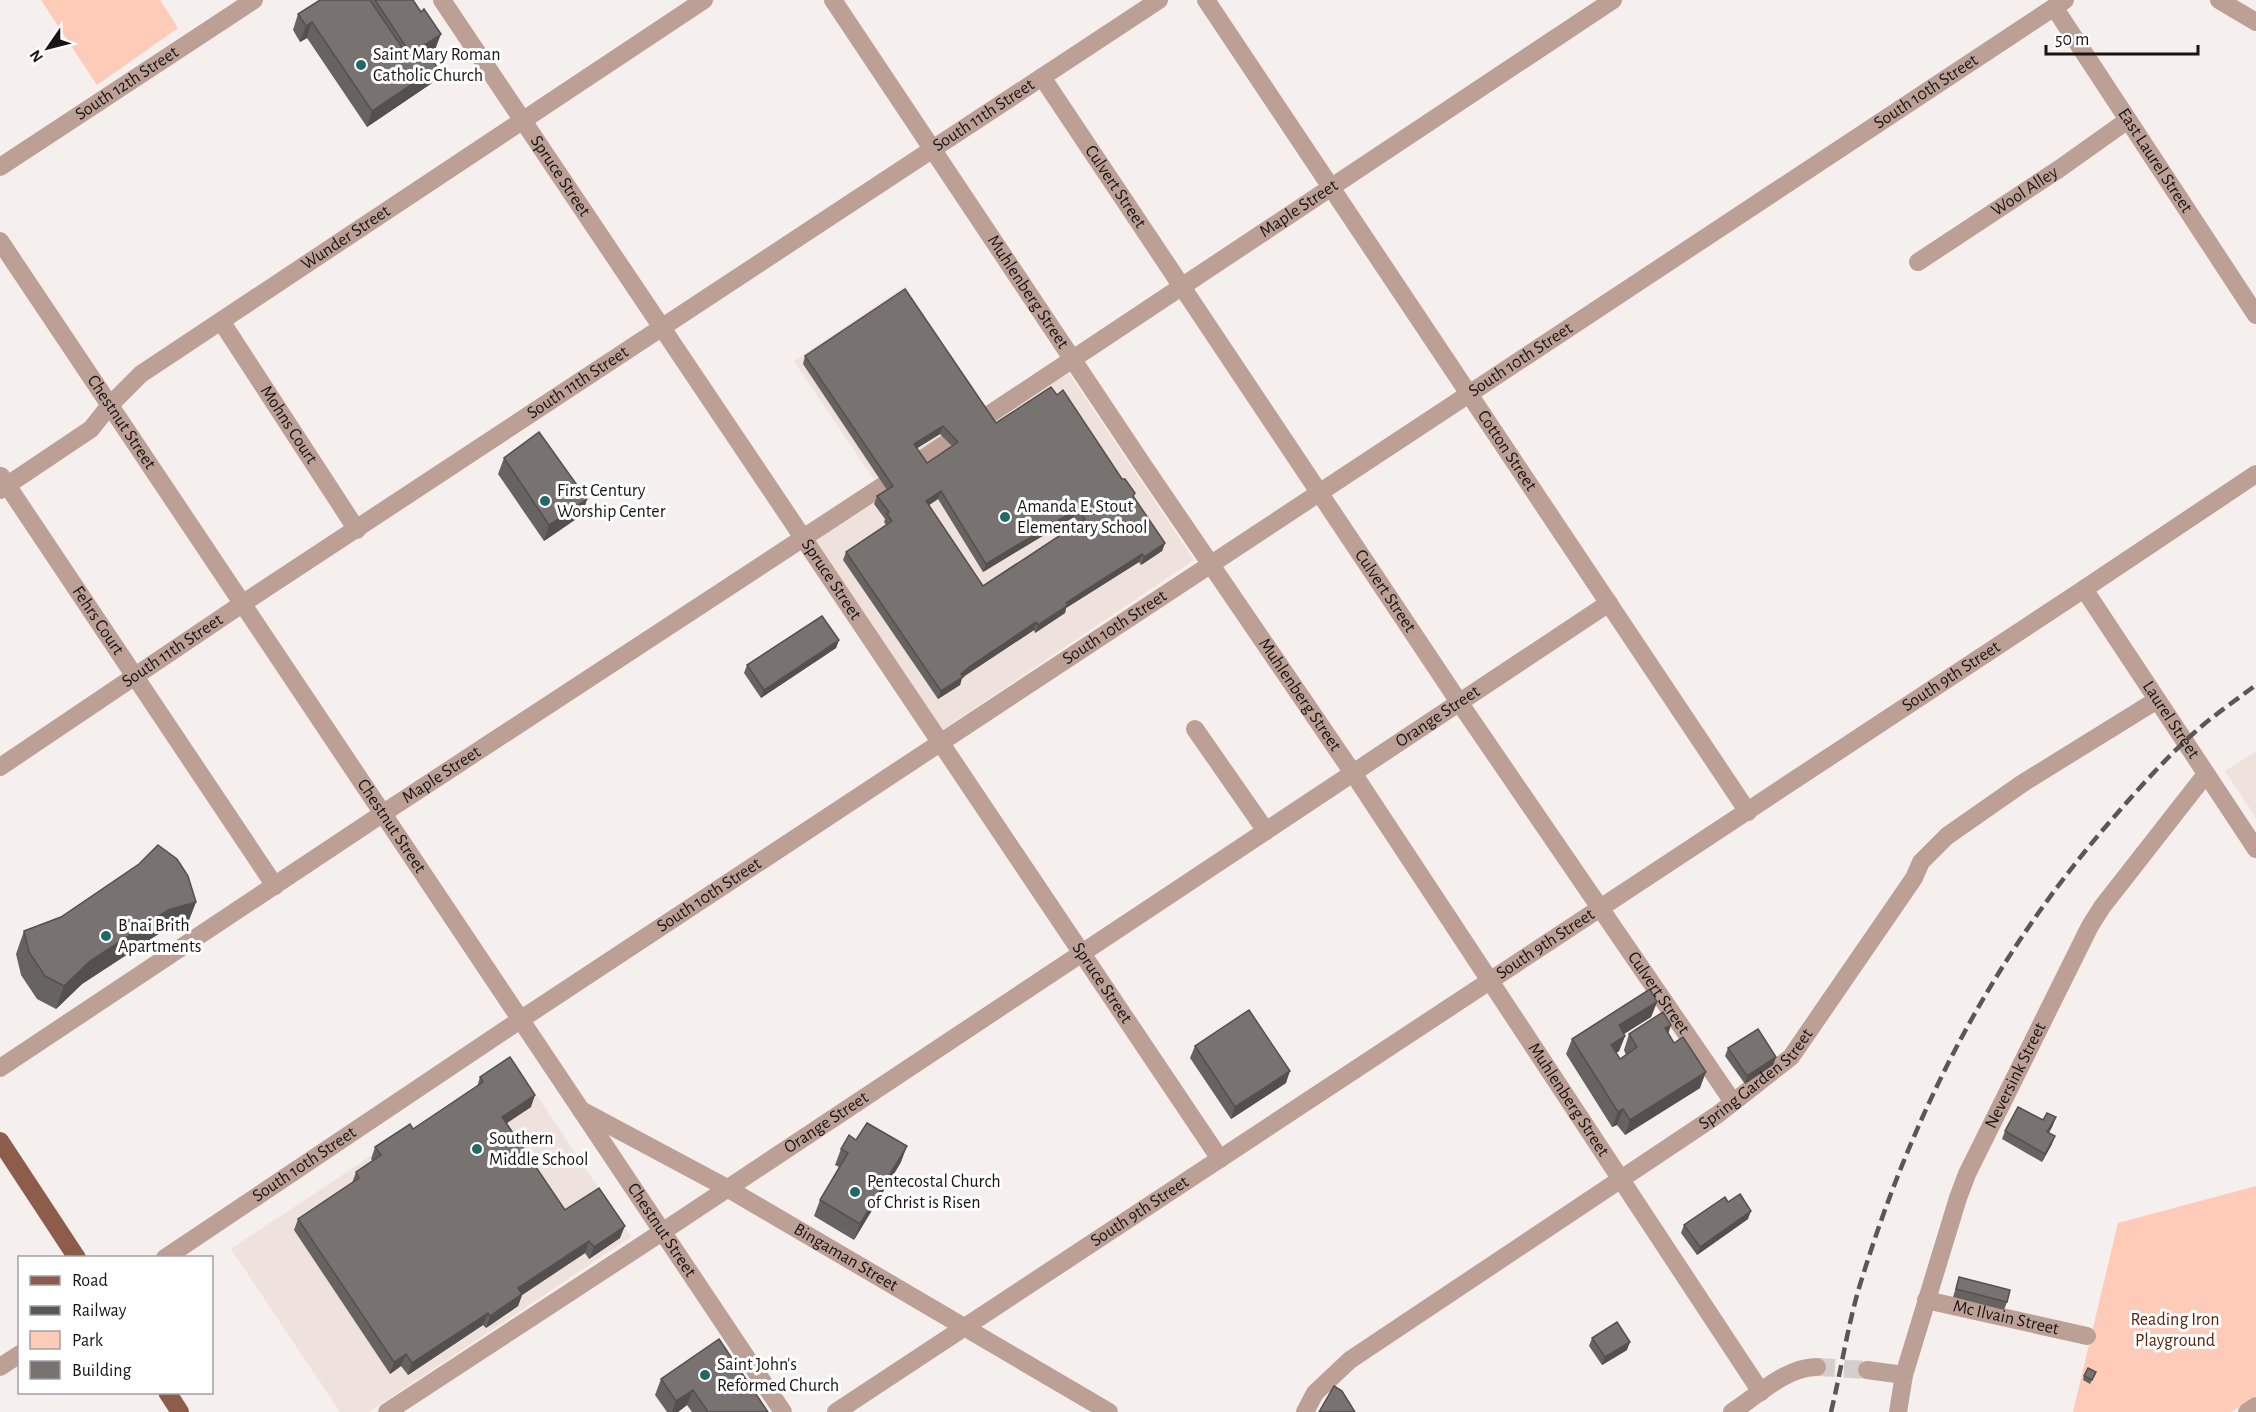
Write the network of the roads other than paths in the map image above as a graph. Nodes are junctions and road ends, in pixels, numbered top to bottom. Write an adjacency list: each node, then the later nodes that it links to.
1 (254, 0): 15 (street, South 12th Street)
2 (442, 0): 12 (street, Spruce Street)
3 (704, 0): 12 (street, Wunder Street)
4 (833, 0): 14 (street, Muhlenberg Street)
5 (1159, 0): 11 (street, South 11th Street)
6 (1206, 0): 16 (street, Cotton Street)
7 (1613, 0): 16 (street, Maple Street)
8 (2219, 0): 10 (street)
9 (2060, 3): 13 (street, East Laurel Street); 24 (street, South 10th Street)
10 (2256, 22)
11 (1042, 77): 14 (street, South 11th Street); 19 (street, Culvert Street)
12 (523, 120): 21 (street, Wunder Street); 22 (street, Spruce Street)
13 (2128, 120): 18 (street, Wool Alley); 20 (street, East Laurel Street)
14 (933, 149): 22 (street, South 11th Street); 23 (street, Muhlenberg Street)
15 (0, 167)
16 (1331, 187): 19 (street, Maple Street); 24 (street, Cotton Street)
17 (0, 241): 25 (street, Chestnut Street)
18 (1918, 262)
19 (1182, 285): 23 (street, Maple Street); 32 (street, Culvert Street)
20 (2256, 315)
21 (221, 321): 25 (street, Wunder Street); 33 (street, Mohns Court)
22 (662, 327): 33 (street, South 11th Street); 34 (street, Spruce Street)
23 (1073, 359): 26 (street, Maple Street); 35 (street, Muhlenberg Street)
24 (1469, 394): 32 (street, South 10th Street); 37 (street, Cotton Street)
25 (110, 405): 30 (street, Wunder Street); 38 (street, Chestnut Street)
26 (984, 418)
27 (948, 442): 28 (street)
28 (918, 462)
29 (2256, 474): 36 (street, South 9th Street)
30 (2, 483): 39 (street, Fehrs Court)
31 (884, 485): 34 (street, Maple Street)
32 (1321, 492): 35 (street, South 10th Street); 41 (street, Culvert Street)
33 (357, 530): 38 (street, South 11th Street)
34 (802, 539): 43 (street, Spruce Street); 48 (street, Maple Street)
35 (1211, 564): 43 (street, South 10th Street); 45 (street, Muhlenberg Street)
36 (2084, 589): 40 (street, Laurel Street); 47 (street, South 9th Street)
37 (1609, 603): 41 (street, Orange Street); 47 (street, Cotton Street)
38 (242, 604): 39 (street, South 11th Street); 48 (street, Chestnut Street)
39 (135, 676): 44 (street, South 11th Street); 51 (street, Fehrs Court)
40 (2157, 700): 46 (street, Laurel Street); 57 (street, Spring Garden Street)
41 (1459, 702): 45 (street, Orange Street); 52 (street, Culvert Street)
42 (1195, 729): 49 (street)
43 (941, 743): 53 (street, Spruce Street); 55 (street, South 10th Street)
44 (0, 767)
45 (1353, 773): 49 (street, Orange Street); 54 (street, Muhlenberg Street)
46 (2206, 774): 50 (street, Laurel Street); 66 (street, Neversink Street)
47 (1748, 812): 52 (street, South 9th Street)
48 (382, 814): 51 (street, Maple Street); 55 (street, Chestnut Street)
49 (1266, 831): 53 (street, Orange Street)
50 (2256, 849)
51 (275, 886): 56 (street, Maple Street)
52 (1601, 909): 54 (street, South 9th Street); 57 (street, Culvert Street)
53 (1082, 952): 60 (street, Spruce Street); 62 (street, Orange Street)
54 (1491, 981): 60 (street, South 9th Street); 61 (street, Muhlenberg Street)
55 (520, 1020): 58 (street, Chestnut Street); 65 (street, South 10th Street)
56 (0, 1068)
57 (1733, 1102): 61 (street, Spring Garden Street)
58 (579, 1110): 62 (street, Bingaman Street); 63 (street, Chestnut Street)
59 (0, 1142): 64 (main road)
60 (1220, 1159): 67 (street, South 9th Street)
61 (1622, 1179): 74 (street, Muhlenberg Street); 82 (street, Spring Garden Street)
62 (727, 1188): 63 (street, Orange Street); 67 (street, Bingaman Street)
63 (662, 1232): 78 (street, Orange Street); 79 (street, Chestnut Street)
64 (76, 1256)
65 (166, 1256)
66 (1926, 1300): 68 (street, Mc Ilvain Street); 73 (street, Neversink Street)
67 (964, 1326): 80 (street, South 9th Street); 81 (street, Bingaman Street)
68 (2087, 1336)
69 (18, 1355): 70 (street)
70 (0, 1367)
71 (1817, 1367): 74 (street)
72 (1867, 1370): 73 (street)
73 (1904, 1375): 84 (street, Neversink Street)
74 (1761, 1392): 83 (street)
75 (168, 1394): 77 (main road)
76 (2256, 1406): 85 (street)
77 (180, 1412)
78 (387, 1412)
79 (783, 1412)
80 (836, 1412)
81 (1109, 1412)
82 (1305, 1412)
83 (1732, 1412)
84 (1898, 1412)
85 (2247, 1412)

